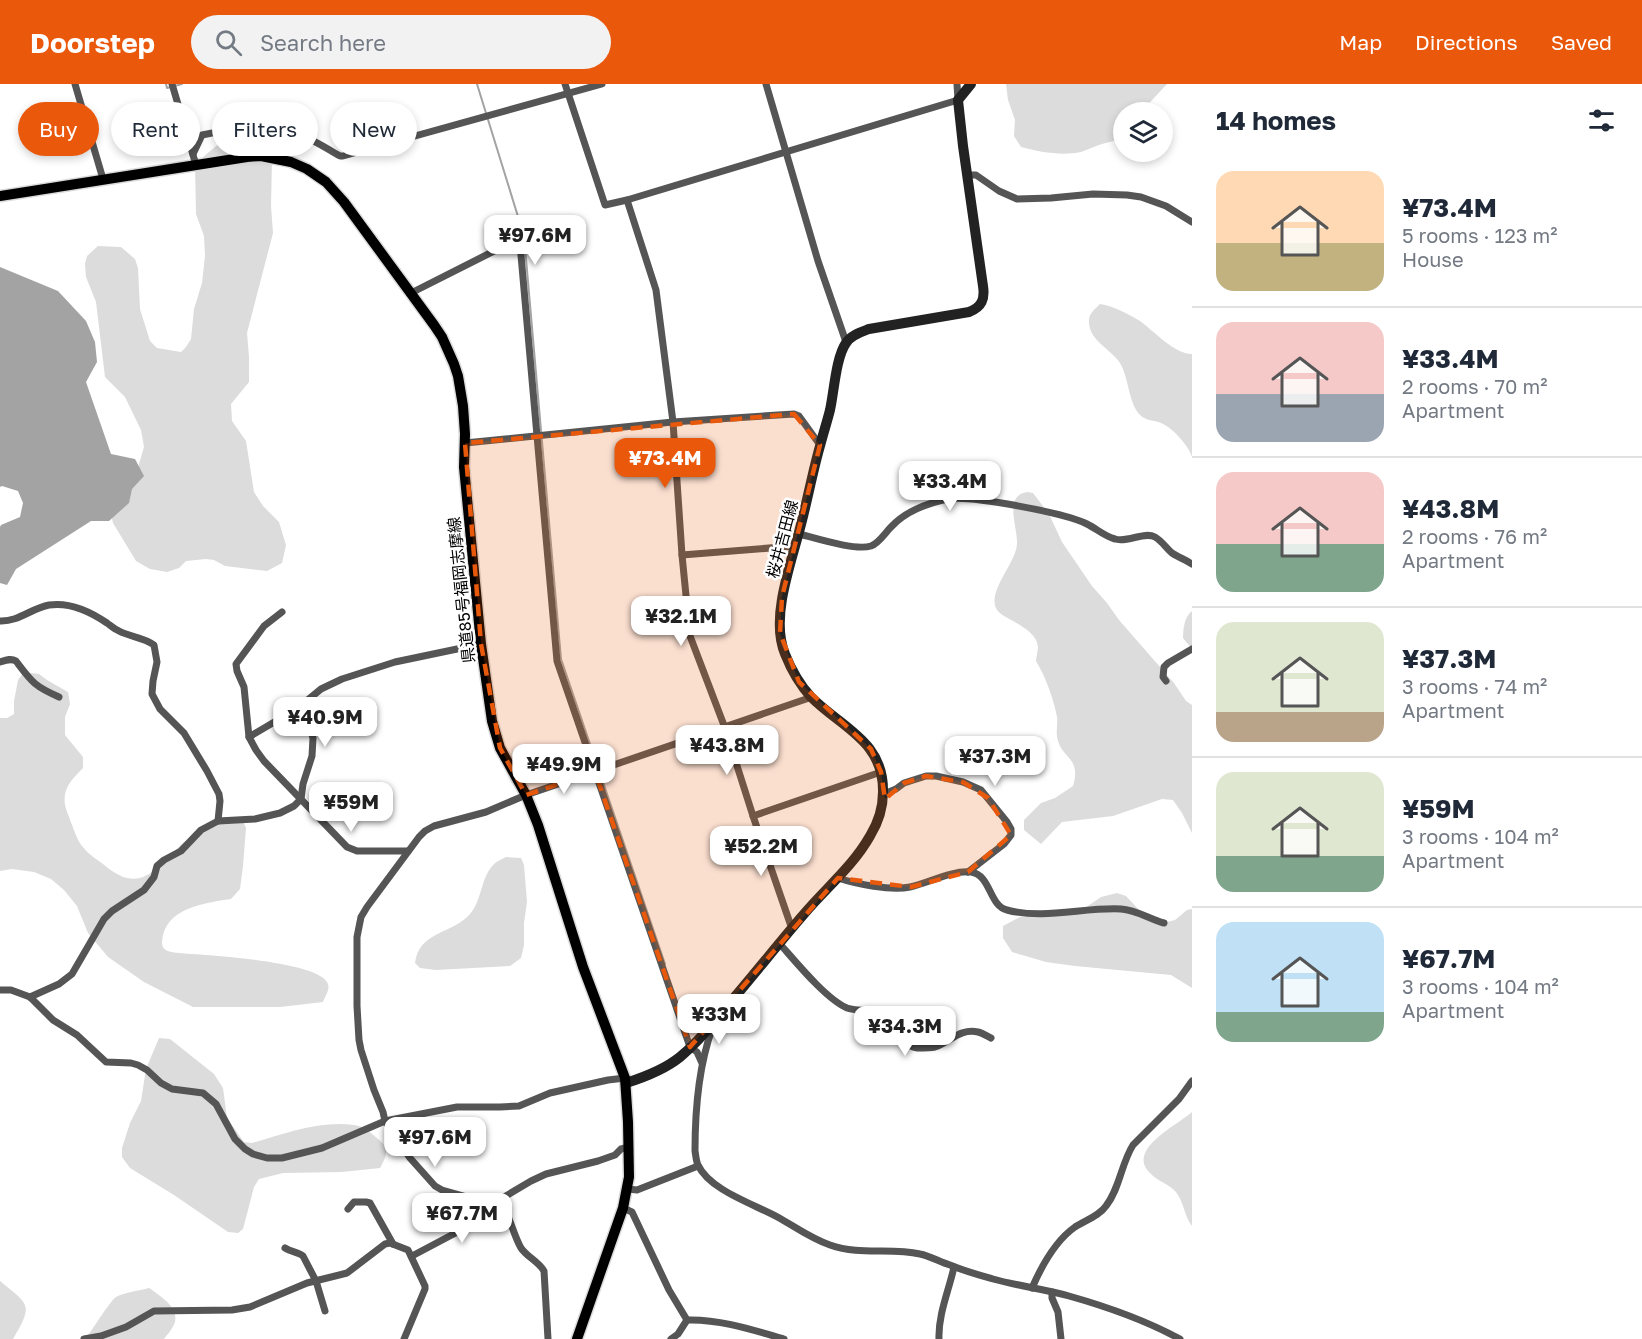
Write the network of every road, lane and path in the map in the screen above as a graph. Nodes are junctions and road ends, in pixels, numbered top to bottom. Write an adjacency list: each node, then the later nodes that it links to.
1 (75, 84): 13 (street)
2 (172, 84): 11 (street)
3 (565, 84): 8 (street)
4 (602, 84): 8 (street)
5 (766, 84): 10 (street)
6 (957, 84): 9 (street)
7 (971, 84): 9 (main road)
8 (568, 94): 11 (street); 15 (street)
9 (958, 100): 10 (street); 12 (main road)
10 (786, 152): 15 (street); 18 (street)
11 (195, 159): 13 (main road, 県道85号福岡志摩線); 17 (main road, 県道85号福岡志摩線)
12 (968, 175): 16 (street); 18 (main road)
13 (103, 179): 14 (main road, 県道85号福岡志摩線)
14 (0, 196)
15 (627, 200): 19 (street)
16 (1192, 222)
17 (411, 293): 20 (street); 21 (main road, 県道85号福岡志摩線)
18 (846, 342): 22 (main road, 桜井吉田線)
19 (673, 422): 20 (street); 22 (street); 25 (street)
20 (537, 436): 21 (street); 38 (street)
21 (465, 443): 29 (main road, 県道85号福岡志摩線)
22 (820, 445): 23 (main road, 桜井吉田線)
23 (799, 534): 24 (main road, 桜井吉田線); 26 (street)
24 (795, 546): 25 (street); 34 (main road, 桜井吉田線)
25 (682, 555): 36 (street)
26 (1192, 564)
27 (282, 612): 37 (street)
28 (0, 621): 44 (street)
29 (481, 644): 35 (street); 41 (main road, 県道85号福岡志摩線)
30 (1192, 650): 32 (street)
31 (0, 662): 33 (street)
32 (1166, 681)
33 (59, 697)
34 (812, 697): 36 (street); 39 (main road, 桜井吉田線)
35 (298, 708): 37 (street); 42 (street)
36 (725, 728): 38 (street); 43 (street)
37 (249, 737): 42 (street)
38 (595, 772): 41 (street); 55 (street)
39 (882, 772): 40 (main road, 桜井吉田線); 43 (street)
40 (884, 794): 46 (street); 47 (main road, 桜井吉田線)
41 (526, 795): 45 (street); 57 (main road, 県道85号福岡志摩線)
42 (301, 799): 44 (street); 45 (street)
43 (753, 816): 49 (street)
44 (218, 821): 52 (street)
45 (408, 851): 59 (street)
46 (968, 872): 47 (street); 48 (street)
47 (838, 878): 49 (main road, 桜井吉田線)
48 (1164, 922)
49 (792, 929): 50 (main road, 桜井吉田線)
50 (780, 944): 53 (main road, 桜井吉田線); 54 (street)
51 (0, 990): 52 (street)
52 (30, 997): 59 (street)
53 (715, 1021): 55 (main road, 桜井吉田線); 56 (street, 桜井吉田線)
54 (991, 1038)
55 (690, 1047): 56 (street); 57 (main road, 桜井吉田線)
56 (702, 1063): 61 (street, 桜井吉田線)
57 (625, 1080): 59 (street); 60 (main road, 県道85号福岡志摩線)
58 (1192, 1081): 71 (street)
59 (385, 1121): 63 (street)
60 (628, 1147): 62 (main road, 県道85号福岡志摩線); 63 (street)
61 (698, 1166): 62 (street); 69 (street)
62 (628, 1189): 64 (main road, 県道85号福岡志摩線)
63 (496, 1202): 68 (street); 77 (street)
64 (623, 1208): 74 (street); 78 (main road, 県道85号福岡志摩線)
65 (348, 1209): 66 (street)
66 (393, 1244): 68 (street); 70 (street)
67 (285, 1248): 70 (street)
68 (412, 1256): 76 (street)
69 (954, 1267): 71 (street); 81 (street)
70 (316, 1281): 73 (street); 75 (street)
71 (1032, 1288): 72 (street)
72 (1052, 1292): 82 (street); 83 (street)
73 (326, 1311)
74 (687, 1320): 79 (street); 80 (street)
75 (84, 1339)
76 (404, 1339)
77 (548, 1339)
78 (577, 1339)
79 (671, 1339)
80 (784, 1339)
81 (939, 1339)
82 (1061, 1339)
83 (1180, 1339)

